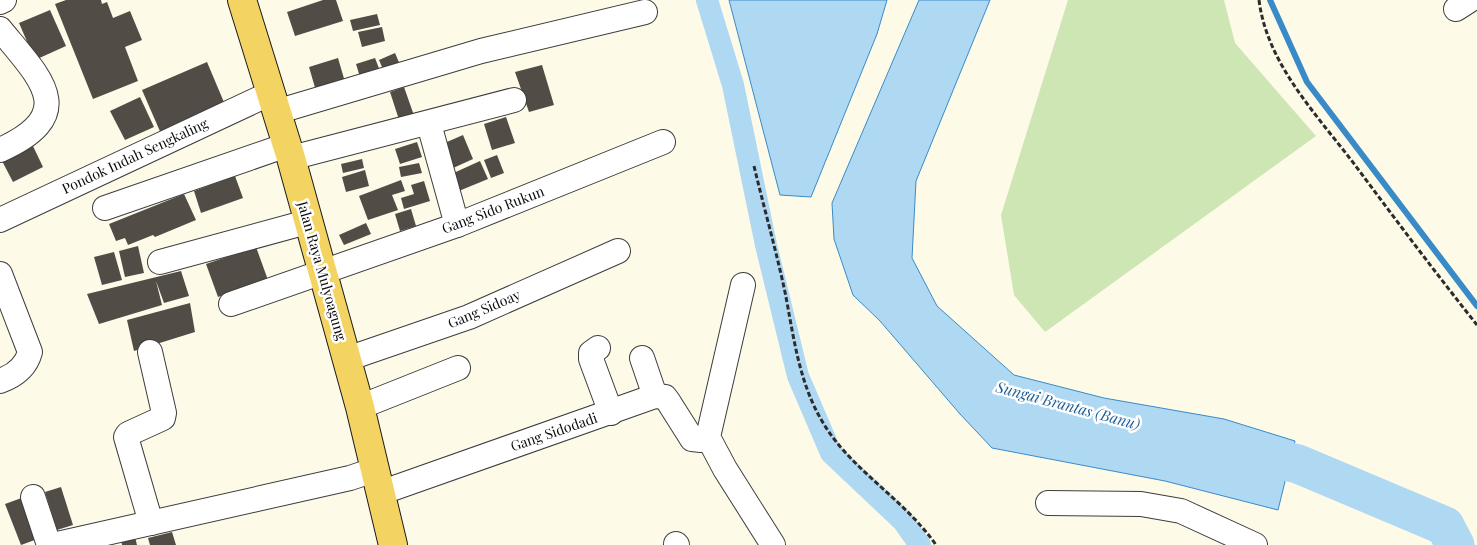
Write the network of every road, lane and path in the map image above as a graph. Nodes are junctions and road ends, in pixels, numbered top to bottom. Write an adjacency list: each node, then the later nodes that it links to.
1 (4, 0): 4 (street)
2 (242, 0): 8 (main road, Jalan Raya Mulyoagung)
3 (1258, 0): 24 (path)
4 (0, 2)
5 (644, 12): 8 (street, Pondok Indah Sengkaling)
6 (0, 29): 11 (street)
7 (514, 100): 9 (street)
8 (273, 102): 12 (main road, Jalan Raya Mulyoagung); 15 (street, Pondok Indah Sengkaling)
9 (429, 124): 12 (street); 17 (street)
10 (663, 142): 17 (street, Gang Sido Rukun)
11 (0, 150)
12 (289, 152): 14 (street); 16 (main road, Jalan Raya Mulyoagung)
13 (754, 166): 42 (path)
14 (105, 208)
15 (0, 220)
16 (307, 222): 19 (street); 20 (main road, Jalan Raya Mulyoagung)
17 (457, 225): 20 (street, Gang Sido Rukun)
18 (618, 251): 28 (street, Gang Sidoay)
19 (160, 262)
20 (321, 272): 23 (street, Gang Sido Rukun); 28 (main road, Jalan Raya Mulyoagung)
21 (0, 274): 30 (street)
22 (743, 285): 34 (street)
23 (232, 304)
24 (1477, 325)
25 (598, 348): 33 (street)
26 (150, 352): 38 (street)
27 (642, 358): 31 (street)
28 (346, 359): 32 (main road, Jalan Raya Mulyoagung)
29 (458, 368): 32 (street)
30 (0, 381)
31 (655, 396): 33 (street, Gang Sidodadi); 34 (street)
32 (360, 407): 35 (main road, Jalan Raya Mulyoagung)
33 (611, 413): 35 (street, Gang Sidodadi)
34 (708, 437): 41 (street)
35 (377, 482): 38 (street, Gang Sidodadi); 40 (main road, Jalan Raya Mulyoagung)
36 (33, 497): 39 (street)
37 (1048, 503): 43 (street)
38 (151, 523): 39 (street, Gang Sidodadi)
39 (51, 545)
40 (393, 545)
41 (773, 545)
42 (936, 545)
43 (1255, 545)

